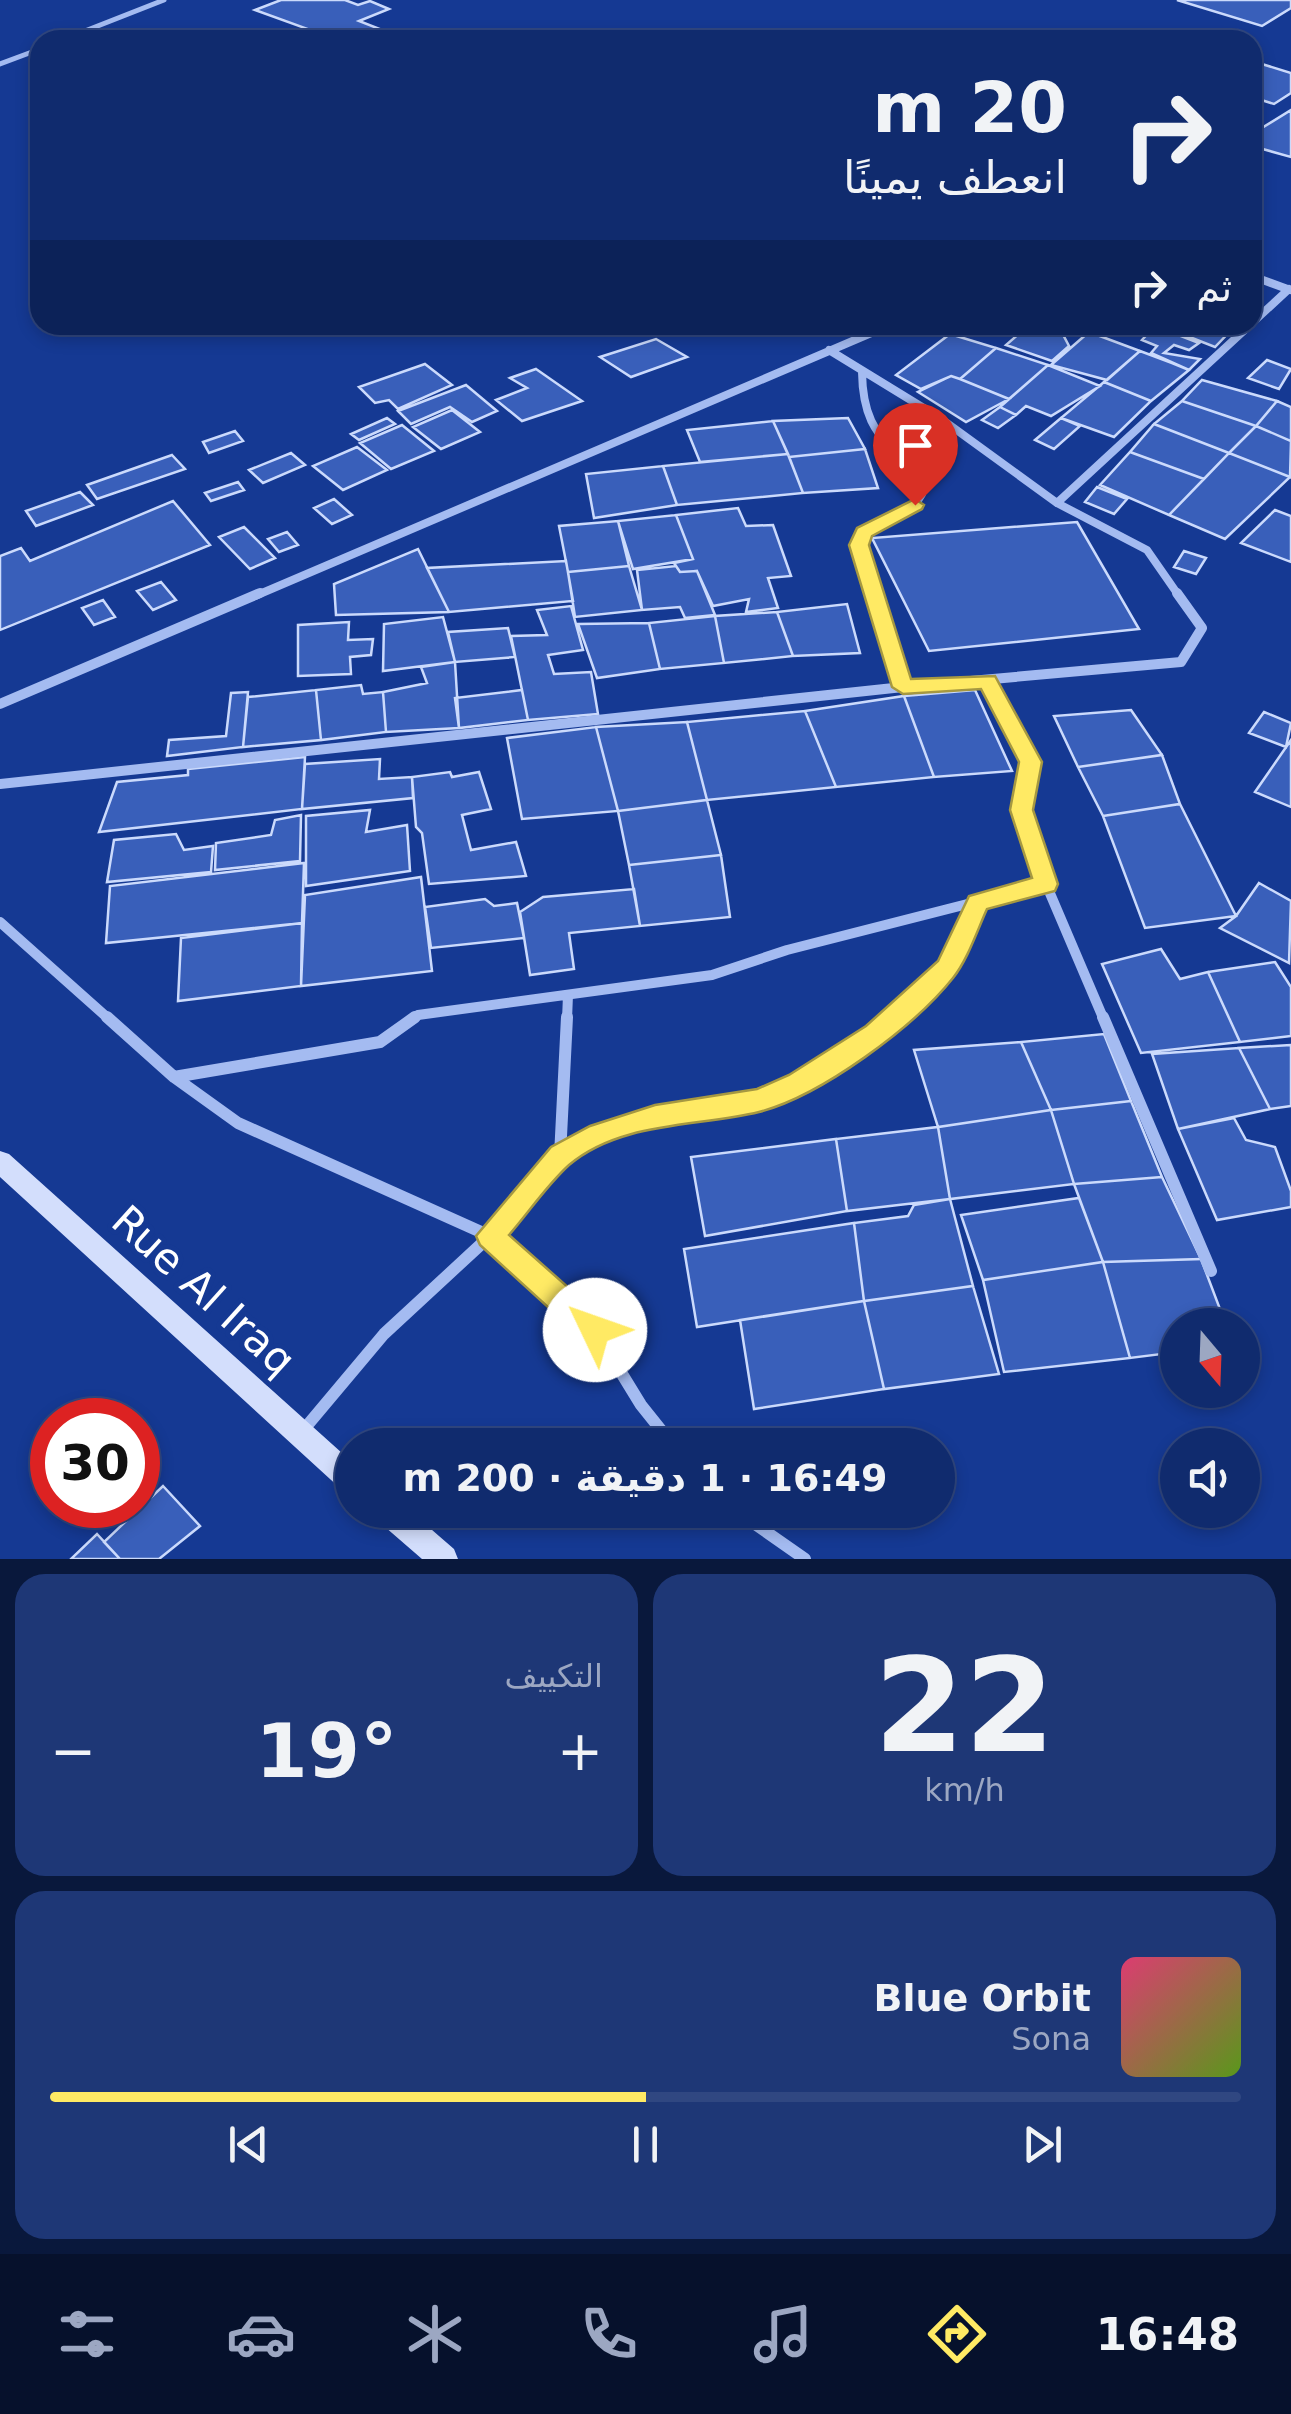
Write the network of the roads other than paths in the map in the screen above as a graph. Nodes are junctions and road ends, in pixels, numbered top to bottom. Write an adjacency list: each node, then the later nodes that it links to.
1 (164, 0): 2 (lane)
2 (88, 30)
3 (30, 53): 4 (lane)
4 (0, 64)
5 (1262, 280): 6 (street)
6 (1290, 290): 7 (street)
7 (1262, 314)
8 (866, 335): 10 (street)
9 (1239, 335): 12 (street)
10 (829, 350): 11 (street); 15 (street)
11 (862, 372): 12 (street); 14 (street)
12 (1057, 503): 13 (street)
13 (988, 681): 14 (street); 17 (street)
14 (903, 687): 16 (street)
15 (0, 704)
16 (0, 784)
17 (1046, 884): 18 (street); 25 (street)
18 (978, 902): 20 (street); 22 (street)
19 (0, 922): 21 (street)
20 (568, 994): 21 (street); 22 (street)
21 (174, 1076): 24 (street)
22 (560, 1156): 24 (street)
23 (0, 1162): 27 (street, Rue Al Iraq)
24 (490, 1236): 26 (street); 27 (street)
25 (1210, 1271)
26 (660, 1428)
27 (300, 1434): 28 (street, Rue Al Iraq)
28 (335, 1465)
29 (408, 1528): 31 (street)
30 (760, 1528): 32 (street)
31 (444, 1559)
32 (804, 1559)

